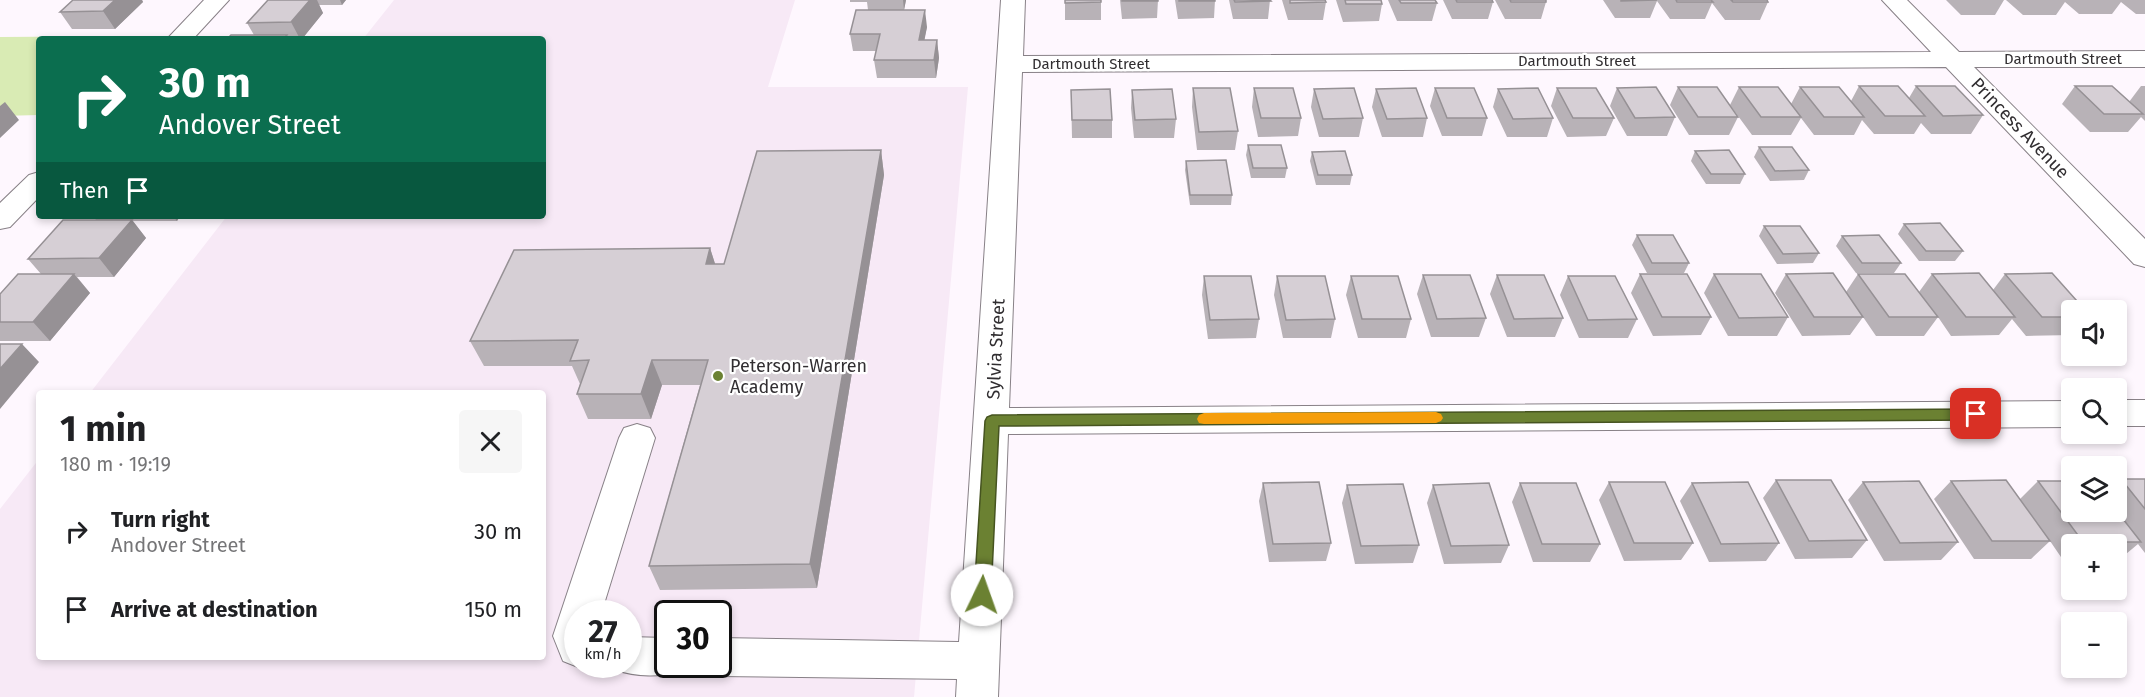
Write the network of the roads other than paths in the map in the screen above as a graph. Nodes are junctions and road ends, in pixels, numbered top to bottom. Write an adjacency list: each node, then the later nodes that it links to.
1 (217, 0): 4 (street)
2 (1013, 0): 7 (street, Sylvia Street)
3 (1894, 0): 6 (street, Princess Avenue)
4 (181, 36)
5 (2145, 59): 6 (street, Dartmouth Street)
6 (1953, 60): 7 (street, Dartmouth Street); 10 (street, Princess Avenue)
7 (1010, 64): 14 (street, Sylvia Street)
8 (36, 184): 9 (street)
9 (0, 220)
10 (2145, 257)
11 (2127, 413): 12 (street)
12 (2145, 413)
13 (2061, 414): 14 (street)
14 (992, 421): 18 (street, Sylvia Street)
15 (638, 438): 16 (street)
16 (585, 600)
17 (732, 658): 18 (street)
18 (978, 679)

